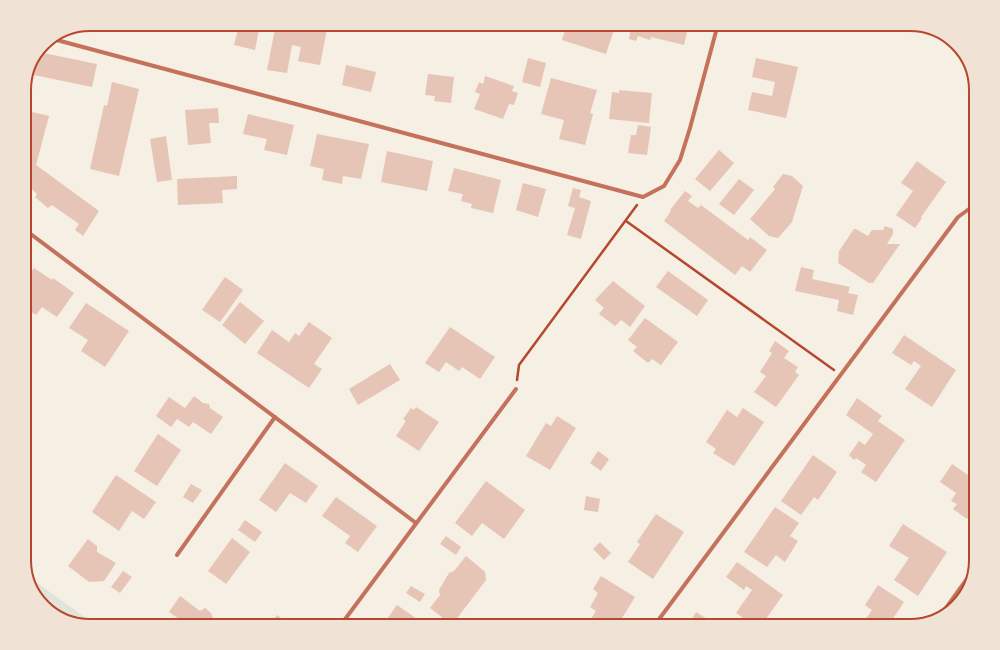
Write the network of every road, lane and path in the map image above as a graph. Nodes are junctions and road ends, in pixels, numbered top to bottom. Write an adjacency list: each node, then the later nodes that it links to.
1 (716, 31): 3 (street)
2 (58, 40): 3 (street)
3 (643, 197): 5 (path)
4 (969, 209): 7 (street)
5 (626, 221): 7 (path); 8 (path)
6 (31, 234): 9 (street)
7 (840, 375): 15 (street)
8 (516, 389): 10 (street)
9 (275, 417): 10 (street); 11 (street)
10 (416, 523): 14 (street)
11 (177, 555)
12 (965, 582): 13 (street)
13 (949, 604)
14 (345, 619)
15 (659, 619)

